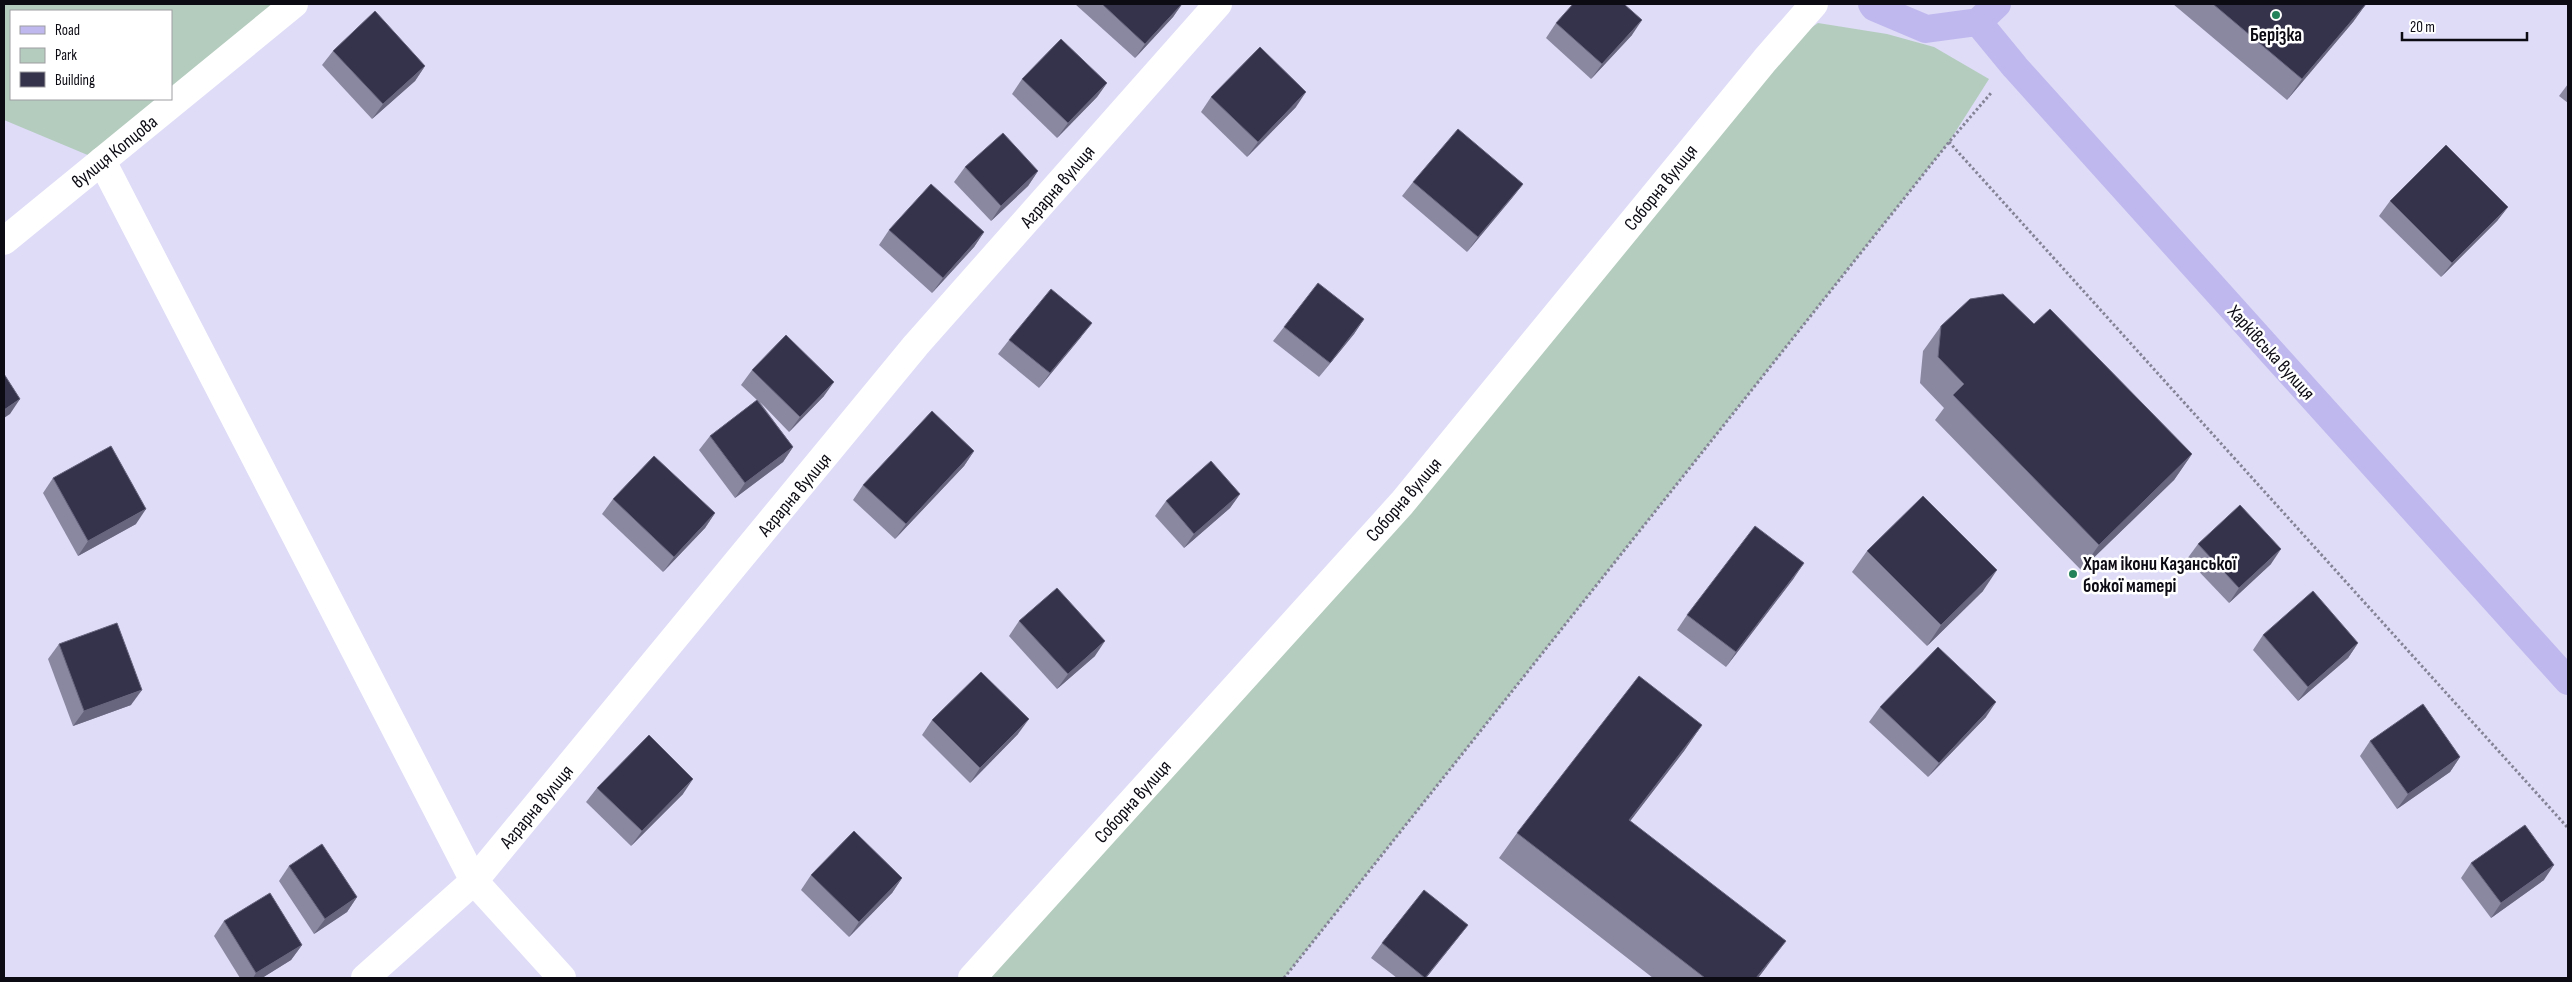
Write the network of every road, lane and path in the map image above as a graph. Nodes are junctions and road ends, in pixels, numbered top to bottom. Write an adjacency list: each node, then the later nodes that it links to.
1 (294, 4): 8 (street, вулиця Копцова)
2 (1218, 4): 12 (street, Аграрна вулиця)
3 (1814, 4): 15 (street, Соборна вулиця)
4 (1872, 4): 5 (main road)
5 (1987, 13): 6 (main road, Харківська вулиця)
6 (2015, 67): 7 (path); 10 (main road, Харківська вулиця)
7 (1949, 142): 11 (path); 16 (path)
8 (102, 161): 9 (street, вулиця Копцова); 12 (street)
9 (4, 241)
10 (2568, 681)
11 (2568, 828)
12 (474, 882): 13 (street, Аграрна вулиця); 14 (street)
13 (365, 978)
14 (562, 978)
15 (972, 978)
16 (1284, 978)

